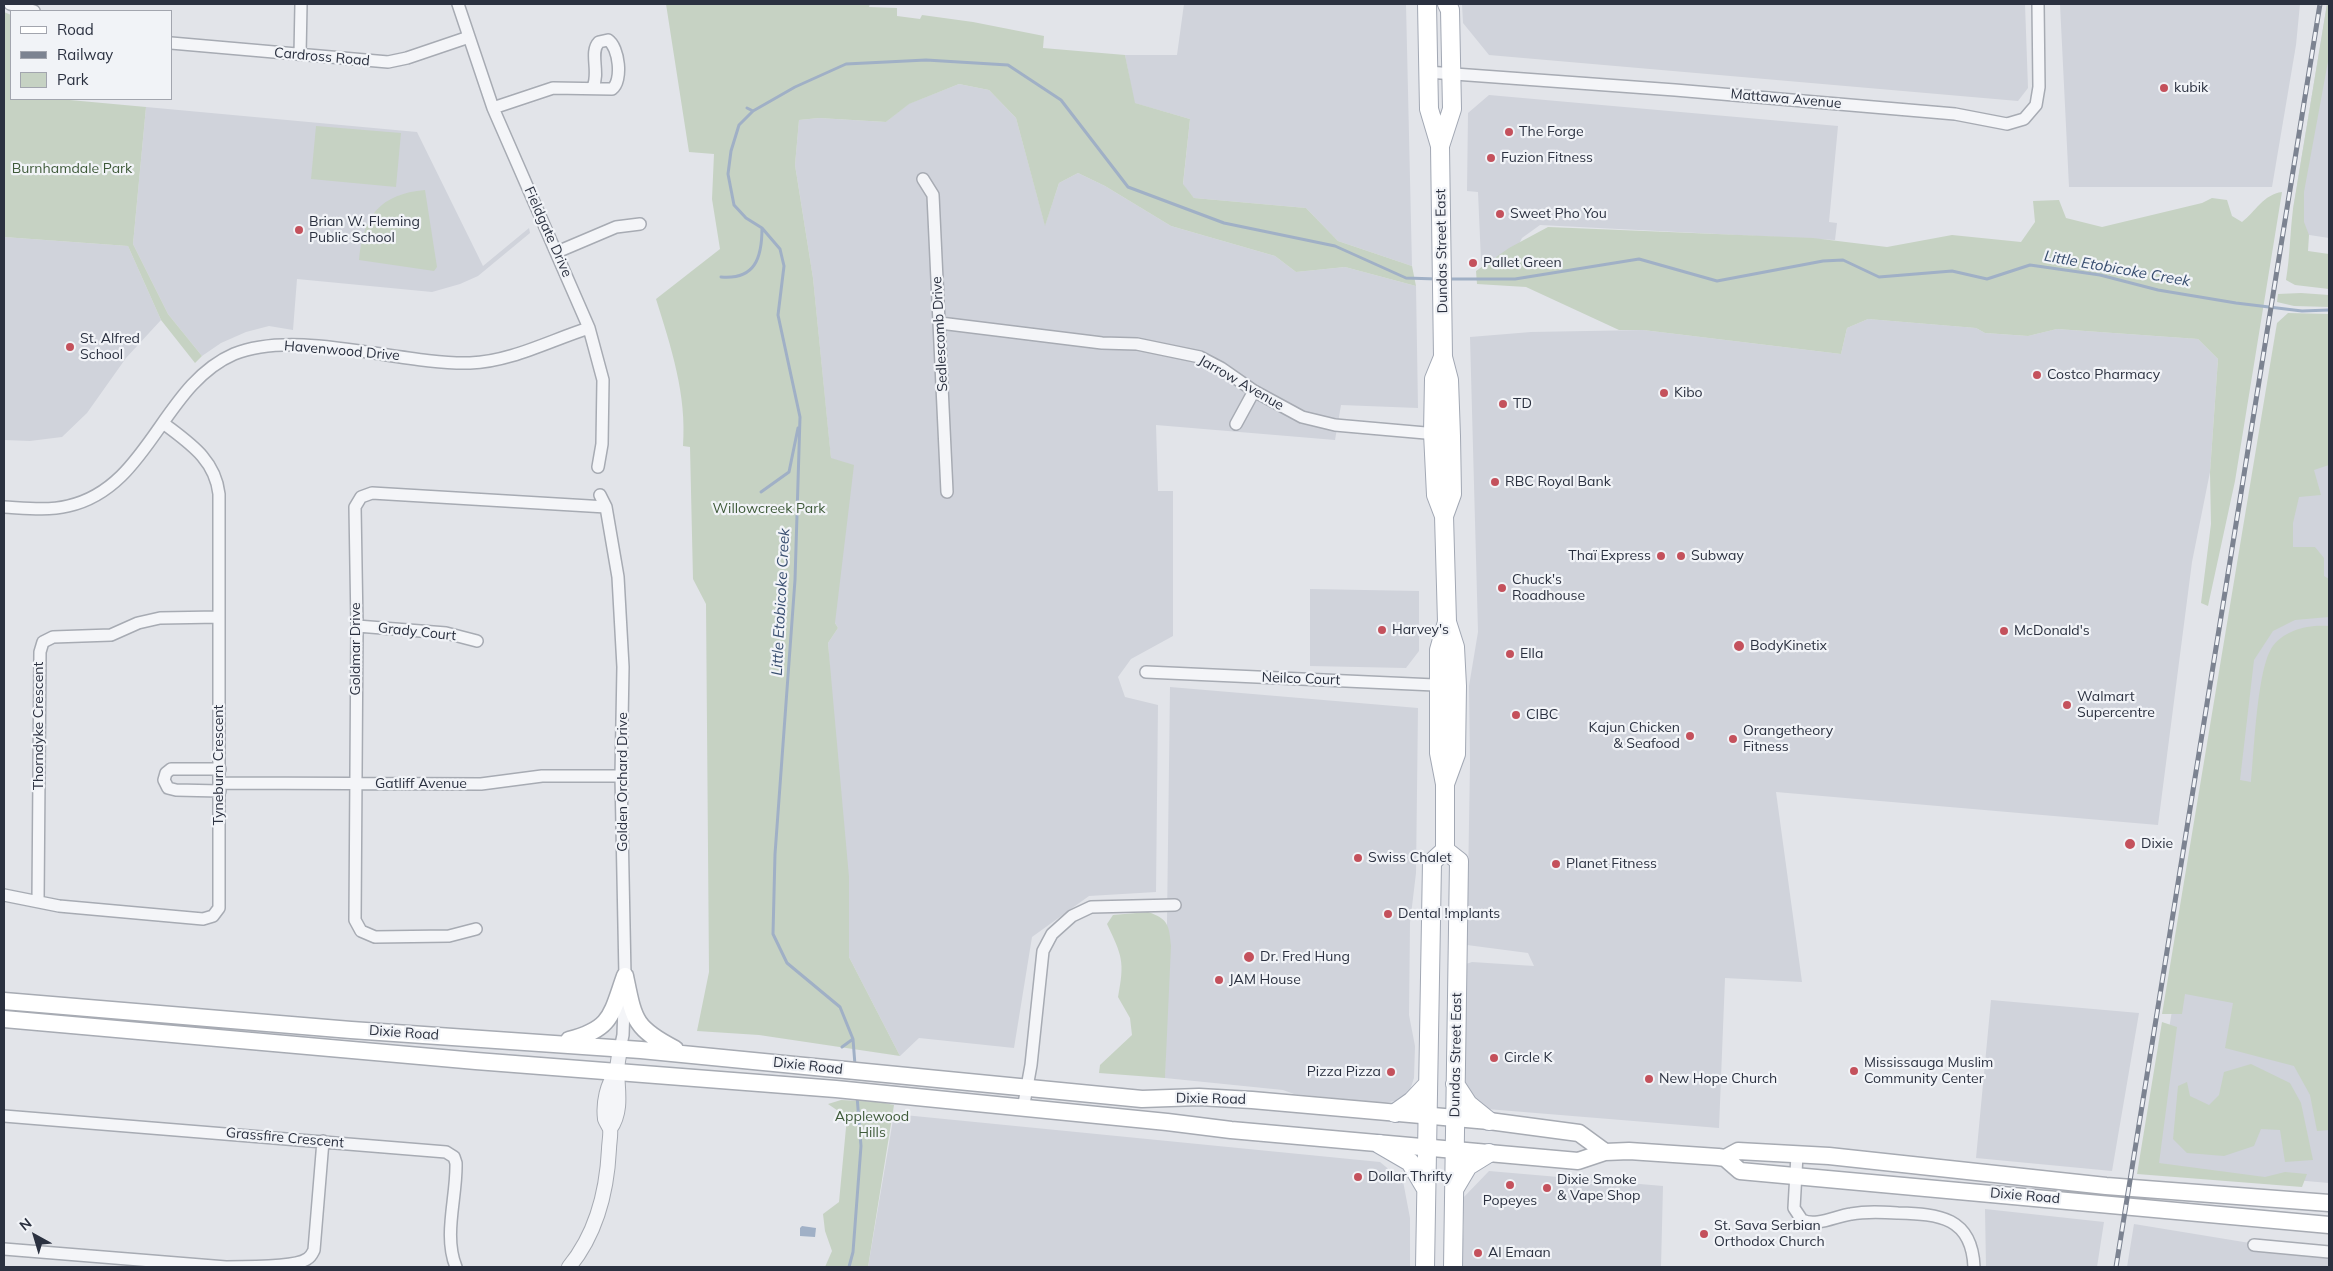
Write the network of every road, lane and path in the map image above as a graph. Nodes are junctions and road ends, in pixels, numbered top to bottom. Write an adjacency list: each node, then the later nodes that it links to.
1 (10, 4): 7 (street)
2 (301, 4): 10 (street)
3 (458, 4): 8 (street, Fieldgate Drive)
4 (1427, 4): 11 (main road, Dundas Street East)
5 (1447, 4): 12 (main road, Dundas Street East)
6 (2038, 4): 12 (street, Mattawa Avenue)
7 (31, 10)
8 (469, 37): 10 (street, Cardross Road); 14 (street, Fieldgate Drive)
9 (172, 43): 10 (street, Cardross Road)
10 (300, 55)
11 (1427, 72): 12 (street, Mattawa Avenue); 15 (main road, Dundas Street East)
12 (1451, 73): 15 (main road, Dundas Street East)
13 (593, 87): 14 (street)
14 (493, 108): 18 (street, Fieldgate Drive)
15 (1440, 146): 21 (main road, Dundas Street East)
16 (923, 179): 19 (street, Sedlescomb Drive)
17 (640, 224): 18 (street)
18 (557, 252): 20 (street, Fieldgate Drive)
19 (940, 323): 22 (street, Jarrow Avenue); 28 (street, Sedlescomb Drive)
20 (589, 328): 23 (street, Havenwood Drive); 27 (street, Fieldgate Drive)
21 (1443, 357): 25 (main road, Dundas Street East); 26 (main road, Dundas Street East)
22 (1254, 391): 24 (street); 25 (street, Jarrow Avenue)
23 (163, 423): 31 (street, Havenwood Drive); 33 (street, Tyneburn Crescent)
24 (1236, 424)
25 (1433, 433): 26 (street, Jarrow Avenue); 32 (main road, Dundas Street East)
26 (1451, 436): 32 (main road, Dundas Street East)
27 (598, 467)
28 (947, 492)
29 (600, 495): 30 (street, Golden Orchard Drive)
30 (606, 507): 34 (street, Goldmar Drive); 39 (street, Golden Orchard Drive)
31 (4, 508)
32 (1444, 516): 37 (main road, Dundas Street East)
33 (219, 617): 38 (street, Tyneburn Crescent); 44 (street, Thorndyke Crescent)
34 (357, 626): 35 (street, Grady Court); 40 (street, Goldmar Drive)
35 (477, 641)
36 (1146, 672): 37 (street, Neilco Court)
37 (1448, 685): 42 (main road, Dundas Street East)
38 (220, 769): 41 (street, Tyneburn Crescent); 41 (street, Gatliff Avenue)
39 (621, 776): 40 (street, Gatliff Avenue); 47 (street, Golden Orchard Drive)
40 (357, 784): 41 (street, Gatliff Avenue); 46 (street, Goldmar Drive)
41 (220, 787): 44 (street, Tyneburn Crescent)
42 (1445, 850): 54 (main road, Dundas Street East); 55 (main road, Dundas Street East)
43 (4, 894): 44 (street, Tyneburn Crescent)
44 (38, 901)
45 (1175, 906): 56 (street)
46 (476, 930)
47 (625, 976): 50 (main road); 51 (street, Golden Orchard Drive); 52 (main road)
48 (4, 1001): 50 (main road, Dixie Road)
49 (4, 1019): 53 (main road, Dixie Road)
50 (556, 1043): 51 (main road, Dixie Road)
51 (620, 1049): 52 (main road, Dixie Road); 53 (street, Golden Orchard Drive)
52 (685, 1054): 56 (main road, Dixie Road)
53 (617, 1072): 57 (main road, Dixie Road); 80 (street, Golden Orchard Drive)
54 (1428, 1084): 58 (main road); 59 (main road, Dundas Street East)
55 (1455, 1084): 61 (main road, Dundas Street East); 62 (main road)
56 (1028, 1086): 57 (street); 58 (main road, Dixie Road)
57 (1023, 1108): 64 (main road, Dixie Road)
58 (1395, 1113): 59 (main road, Dixie Road)
59 (1428, 1115): 61 (main road, Dixie Road); 65 (main road, Dundas Street East)
60 (4, 1116): 63 (street, Grassfire Crescent)
61 (1455, 1118): 62 (main road, Dixie Road); 66 (main road, Dundas Street East)
62 (1489, 1121): 67 (main road, Dixie Road)
63 (323, 1141): 77 (street); 79 (street, Grassfire Crescent)
64 (1380, 1144): 65 (main road, Dixie Road); 72 (main road)
65 (1427, 1148): 66 (main road, Dixie Road); 72 (main road, Dundas Street East)
66 (1454, 1150): 68 (main road, Dixie Road); 73 (main road, Dundas Street East)
67 (1605, 1152): 68 (main road, Dixie Road); 70 (main road, Dixie Road)
68 (1488, 1153): 73 (main road)
69 (1797, 1156): 70 (main road, Dixie Road); 71 (street); 74 (main road, Dixie Road)
70 (1725, 1158): 71 (main road, Dixie Road)
71 (1794, 1176): 75 (main road, Dixie Road); 83 (street)
72 (1426, 1190): 81 (main road, Dundas Street East)
73 (1453, 1191): 82 (main road, Dundas Street East)
74 (2329, 1203)
75 (2329, 1225)
76 (2254, 1245): 78 (street)
77 (4, 1249)
78 (2329, 1252)
79 (456, 1267)
80 (569, 1267)
81 (1425, 1267)
82 (1453, 1267)
83 (1974, 1267)

